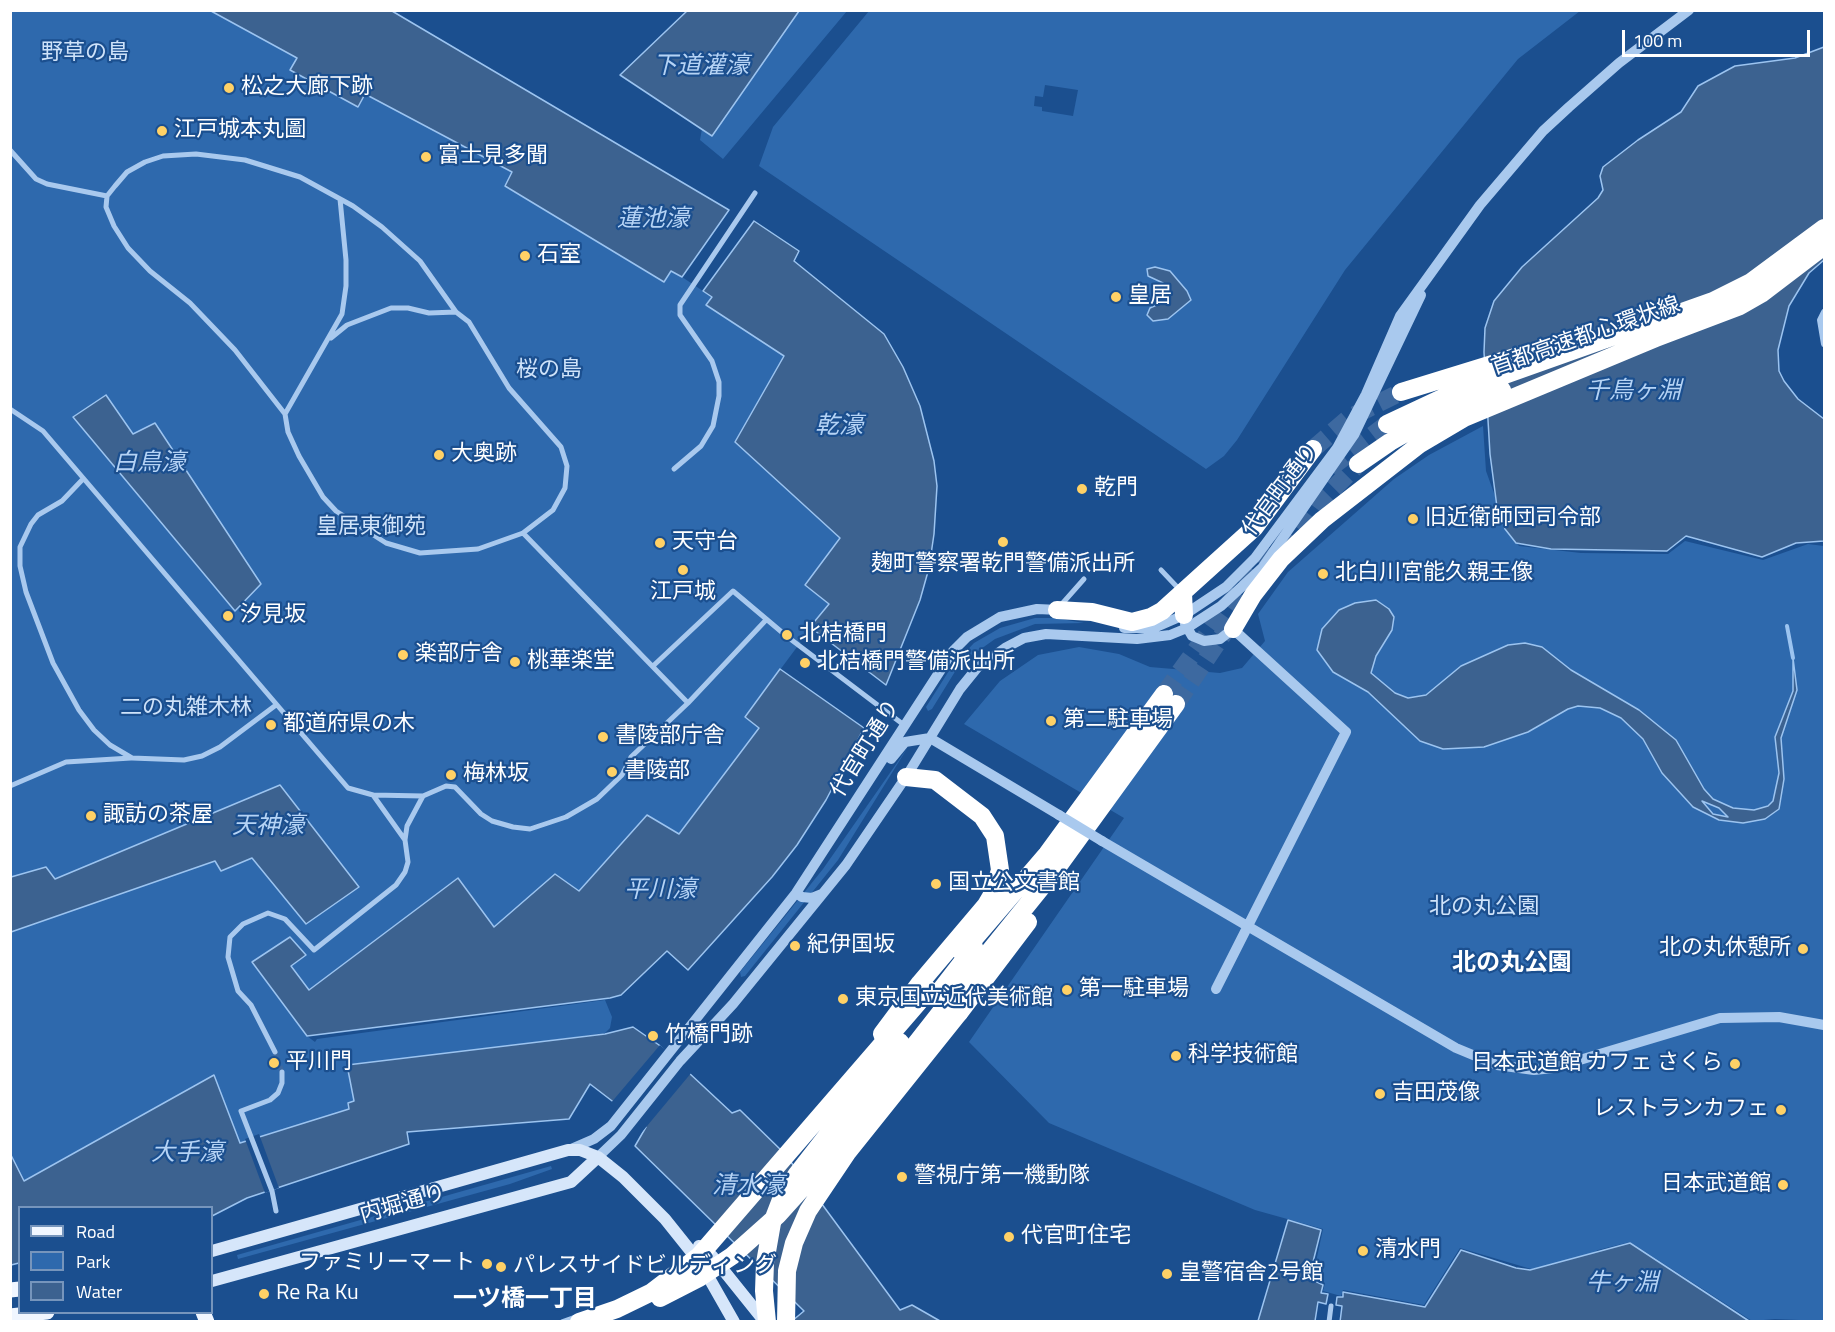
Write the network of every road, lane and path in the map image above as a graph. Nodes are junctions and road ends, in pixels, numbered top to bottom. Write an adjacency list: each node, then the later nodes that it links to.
1 (1689, 10): 27 (street, 代官町通り)
2 (10, 150): 4 (street)
3 (755, 193): 19 (street)
4 (107, 196): 5 (street); 15 (street)
5 (340, 199): 8 (street); 10 (street)
6 (1824, 228): 13 (highway, 首都高速都心環状線)
7 (1824, 246): 13 (highway, 首都高速都心環状線)
8 (456, 312): 10 (street); 21 (street)
9 (1824, 312): 11 (street)
10 (330, 339): 15 (street)
11 (1824, 344)
12 (1401, 392): 13 (highway)
13 (1454, 400): 16 (highway, 首都高速都心環状線); 18 (highway, 首都高速都心環状線); 28 (highway)
14 (10, 410): 20 (street)
15 (285, 414): 21 (street)
16 (1387, 424)
17 (1313, 449): 24 (highway)
18 (1358, 464)
19 (674, 469)
20 (83, 479): 31 (street); 34 (street)
21 (524, 533): 29 (street)
22 (1161, 570): 24 (street)
23 (1084, 579): 25 (street)
24 (1183, 593): 25 (highway); 27 (highway)
25 (1057, 610): 27 (street, 代官町通り); 32 (street, 代官町通り)
26 (766, 620): 29 (street); 30 (street); 32 (street)
27 (1185, 621): 28 (street); 33 (street, 代官町通り)
28 (1233, 629): 43 (street)
29 (653, 666): 30 (street)
30 (688, 703): 38 (street)
31 (276, 705): 34 (street); 37 (street)
32 (904, 725): 39 (street, 代官町通り)
33 (930, 738): 35 (street, 代官町通り); 39 (street); 43 (street, bridge)
34 (132, 758): 36 (street)
35 (906, 777): 42 (street, 代官町通り); 45 (highway)
36 (10, 786)
37 (374, 795): 38 (street); 40 (street)
38 (423, 796): 40 (street)
39 (857, 800): 41 (street, 代官町通り)
40 (405, 840): 47 (street)
41 (796, 893): 42 (street); 49 (street, 代官町通り)
42 (822, 894): 50 (street, 代官町通り)
43 (1246, 926): 44 (street); 46 (street)
44 (1216, 989)
45 (938, 997): 45 (highway); 61 (highway, bridge); 62 (highway, bridge); 64 (highway, bridge); 65 (highway, bridge)
46 (1824, 1024)
47 (275, 1052)
48 (282, 1072): 51 (street)
49 (568, 1150): 50 (main road, 内堀通り); 53 (main road, 内堀通り)
50 (598, 1157): 52 (main road, 内堀通り); 56 (main road, 内堀通り)
51 (276, 1211)
52 (665, 1219): 54 (main road, 内堀通り); 55 (main road, 内堀通り)
53 (213, 1251)
54 (712, 1256): 55 (street); 64 (main road, 内堀通り)
55 (701, 1264): 60 (street); 63 (main road, 内堀通り)
56 (213, 1281)
57 (1331, 1306): 66 (street)
58 (28, 1314): 59 (main road)
59 (10, 1316)
60 (563, 1322)
61 (579, 1322)
62 (598, 1322)
63 (734, 1322)
64 (766, 1322)
65 (786, 1322)
66 (1329, 1322)

